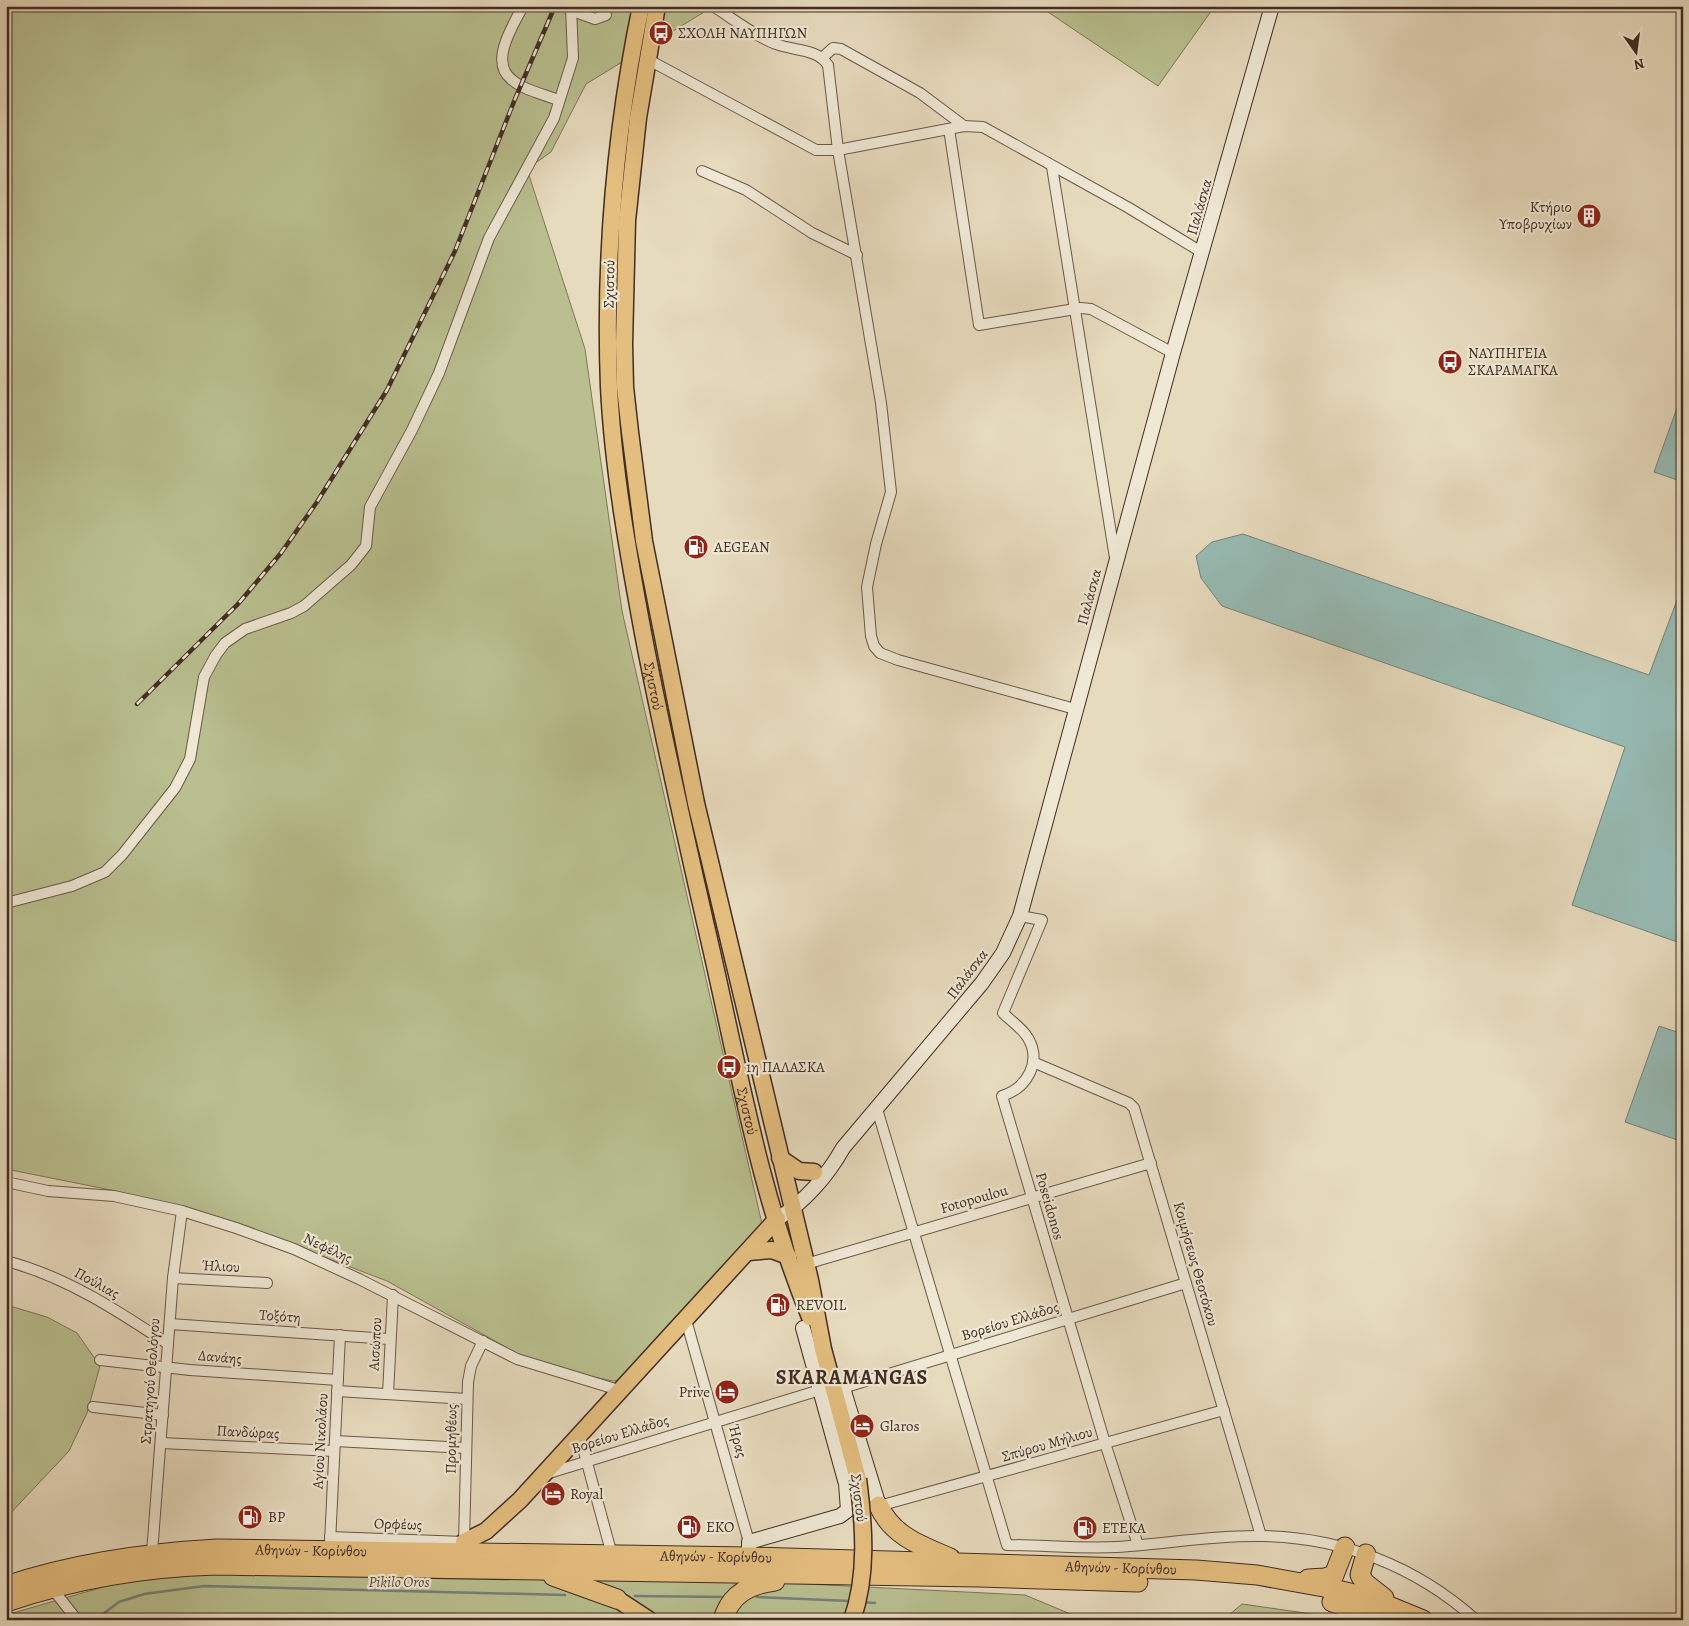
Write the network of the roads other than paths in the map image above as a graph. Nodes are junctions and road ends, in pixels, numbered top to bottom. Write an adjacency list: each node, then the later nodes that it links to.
1 (524, 6): 10 (street)
2 (641, 6): 34 (main road, Σχιστού)
3 (657, 6): 9 (main road, Σχιστού)
4 (713, 6): 8 (street)
5 (1272, 6): 16 (street, Παλάσκα)
6 (572, 9): 7 (street); 10 (street)
7 (606, 15)
8 (822, 58): 11 (street); 13 (street)
9 (647, 59): 13 (street); 27 (main road, Σχιστού)
10 (558, 100): 22 (street)
11 (964, 126): 12 (street); 14 (street)
12 (948, 129): 13 (street); 18 (street)
13 (838, 150): 17 (street)
14 (1052, 167): 16 (street); 18 (street)
15 (702, 171): 17 (street)
16 (1203, 253): 19 (street, Παλάσκα)
17 (857, 255): 21 (street)
18 (1075, 310): 19 (street); 20 (street)
19 (1173, 353): 20 (street, Παλάσκα)
20 (1116, 561): 21 (street, Παλάσκα)
21 (1075, 710): 23 (street, Παλάσκα)
22 (6, 903)
23 (1020, 916): 24 (street); 25 (street, Παλάσκα)
24 (1033, 1062): 28 (street, Κοιμήσεως Θεοτόκου); 31 (street, Poseidonos)
25 (877, 1109): 26 (street, Παλάσκα); 35 (street)
26 (843, 1148): 29 (street, Παλάσκα); 32 (street, Παλάσκα)
27 (780, 1158): 29 (main road); 32 (main road, Σχιστού)
28 (1151, 1163): 31 (street, Fotopoulou); 42 (street, Κοιμήσεως Θεοτόκου)
29 (814, 1172): 32 (street, Παλάσκα)
30 (6, 1182): 33 (street, Νεφέλης)
31 (1032, 1198): 35 (street, Fotopoulou); 44 (street, Poseidonos)
32 (791, 1205): 34 (street, Παλάσκα); 39 (main road, Σχιστού)
33 (182, 1212): 40 (street, Στρατηγού Θεολόγου); 43 (street, Νεφέλης)
34 (777, 1219): 36 (main road); 37 (main road, Σχιστού)
35 (913, 1233): 39 (street, Fotopoulou); 52 (street)
36 (748, 1252): 37 (main road); 45 (main road)
37 (788, 1256): 39 (main road, Σχιστού)
38 (6, 1261): 51 (street, Πούλιας)
39 (804, 1276): 47 (main road); 56 (main road); 100 (main road, Σχιστού, bridge)
40 (173, 1278): 41 (street, Ήλιου); 46 (street, Στρατηγού Θεολόγου)
41 (267, 1283)
42 (1186, 1283): 44 (street, Βορείου Ελλάδος); 63 (street, Κοιμήσεως Θεοτόκου)
43 (393, 1295): 49 (street, Αισώπου); 50 (street, Νεφέλης)
44 (1068, 1319): 52 (street, Βορείου Ελλάδος); 67 (street, Poseidonos)
45 (686, 1320): 59 (main road); 65 (street, Ήρας)
46 (170, 1324): 48 (street, Τοξότη); 51 (street, Στρατηγού Θεολόγου)
47 (802, 1328): 57 (street, Σχιστού)
48 (340, 1335): 49 (street, Τοξότη); 55 (street, Αγίου Νικολάου)
49 (389, 1339): 60 (street, Αισώπου)
50 (483, 1341): 59 (street, Νεφέλης); 61 (street, Προμηθέως)
51 (168, 1344): 54 (street, Στρατηγού Θεολόγου)
52 (949, 1356): 56 (street, Βορείου Ελλάδος); 73 (street)
53 (100, 1360): 54 (street, Δανάης)
54 (167, 1366): 55 (street, Δανάης); 64 (street, Στρατηγού Θεολόγου)
55 (338, 1380): 58 (street, Αγίου Νικολάου)
56 (843, 1388): 74 (street, Σχιστού)
57 (820, 1390): 65 (street, Βορείου Ελλάδος); 80 (street, Σχιστού)
58 (337, 1391): 60 (street); 69 (street, Αγίου Νικολάου)
59 (622, 1391): 66 (main road)
60 (388, 1394): 61 (street)
61 (466, 1399): 70 (street, Προμηθέως)
62 (93, 1407): 64 (street)
63 (1224, 1410): 67 (street, Σπύρου Μήλιου); 75 (street, Κοιμήσεως Θεοτόκου)
64 (163, 1415): 68 (street, Στρατηγού Θεολόγου)
65 (716, 1421): 71 (street, Βορείου Ελλάδος); 80 (street, Ήρας)
66 (580, 1437): 71 (street); 72 (main road)
67 (1105, 1443): 73 (street, Σπύρου Μήλιου); 78 (street, Poseidonos)
68 (161, 1444): 69 (street, Πανδώρας); 82 (street, Στρατηγού Θεολόγου)
69 (335, 1446): 70 (street, Πανδώρας); 77 (street, Αγίου Νικολάου)
70 (466, 1448): 76 (street, Προμηθέως)
71 (586, 1460): 72 (street, Βορείου Ελλάδος); 84 (street)
72 (544, 1475): 76 (main road)
73 (985, 1477): 74 (street, Σπύρου Μήλιου); 78 (street)
74 (879, 1506): 85 (highway)
75 (1261, 1536): 78 (street); 79 (street)
76 (464, 1542): 77 (street, Ορφέως); 81 (highway)
77 (330, 1543): 81 (highway, Αθηνών - Κορίνθου); 82 (highway, Αθηνών - Κορίνθου)
78 (1138, 1545)
79 (1345, 1547): 83 (street); 88 (highway)
80 (749, 1549): 84 (highway, Αθηνών - Κορίνθου); 85 (highway, Αθηνών - Κορίνθου)
81 (385, 1550): 84 (highway, Αθηνών - Κορίνθου)
82 (152, 1553): 89 (highway, Αθηνών - Κορίνθου)
83 (1366, 1554): 95 (highway); 102 (street)
84 (612, 1555)
85 (960, 1562): 88 (highway, Αθηνών - Κορίνθου)
86 (535, 1570): 87 (highway, Αθηνών - Κορίνθου); 90 (highway, Αθηνών - Κορίνθου); 92 (highway)
87 (828, 1574): 95 (highway, Αθηνών - Κορίνθου); 99 (highway)
88 (1291, 1580): 95 (highway, Αθηνών - Κορίνθου)
89 (6, 1586)
90 (52, 1588): 91 (highway, Αθηνών - Κορίνθου); 96 (street)
91 (26, 1595): 93 (highway, Αθηνών - Κορίνθου); 94 (highway)
92 (617, 1599): 97 (main road); 98 (main road)
93 (6, 1602)
94 (6, 1612)
95 (1394, 1615): 101 (highway, Αθηνών - Κορίνθου)
96 (77, 1620)
97 (639, 1620)
98 (649, 1620)
99 (722, 1620)
100 (852, 1620)
101 (1423, 1620)
102 (1476, 1620)

